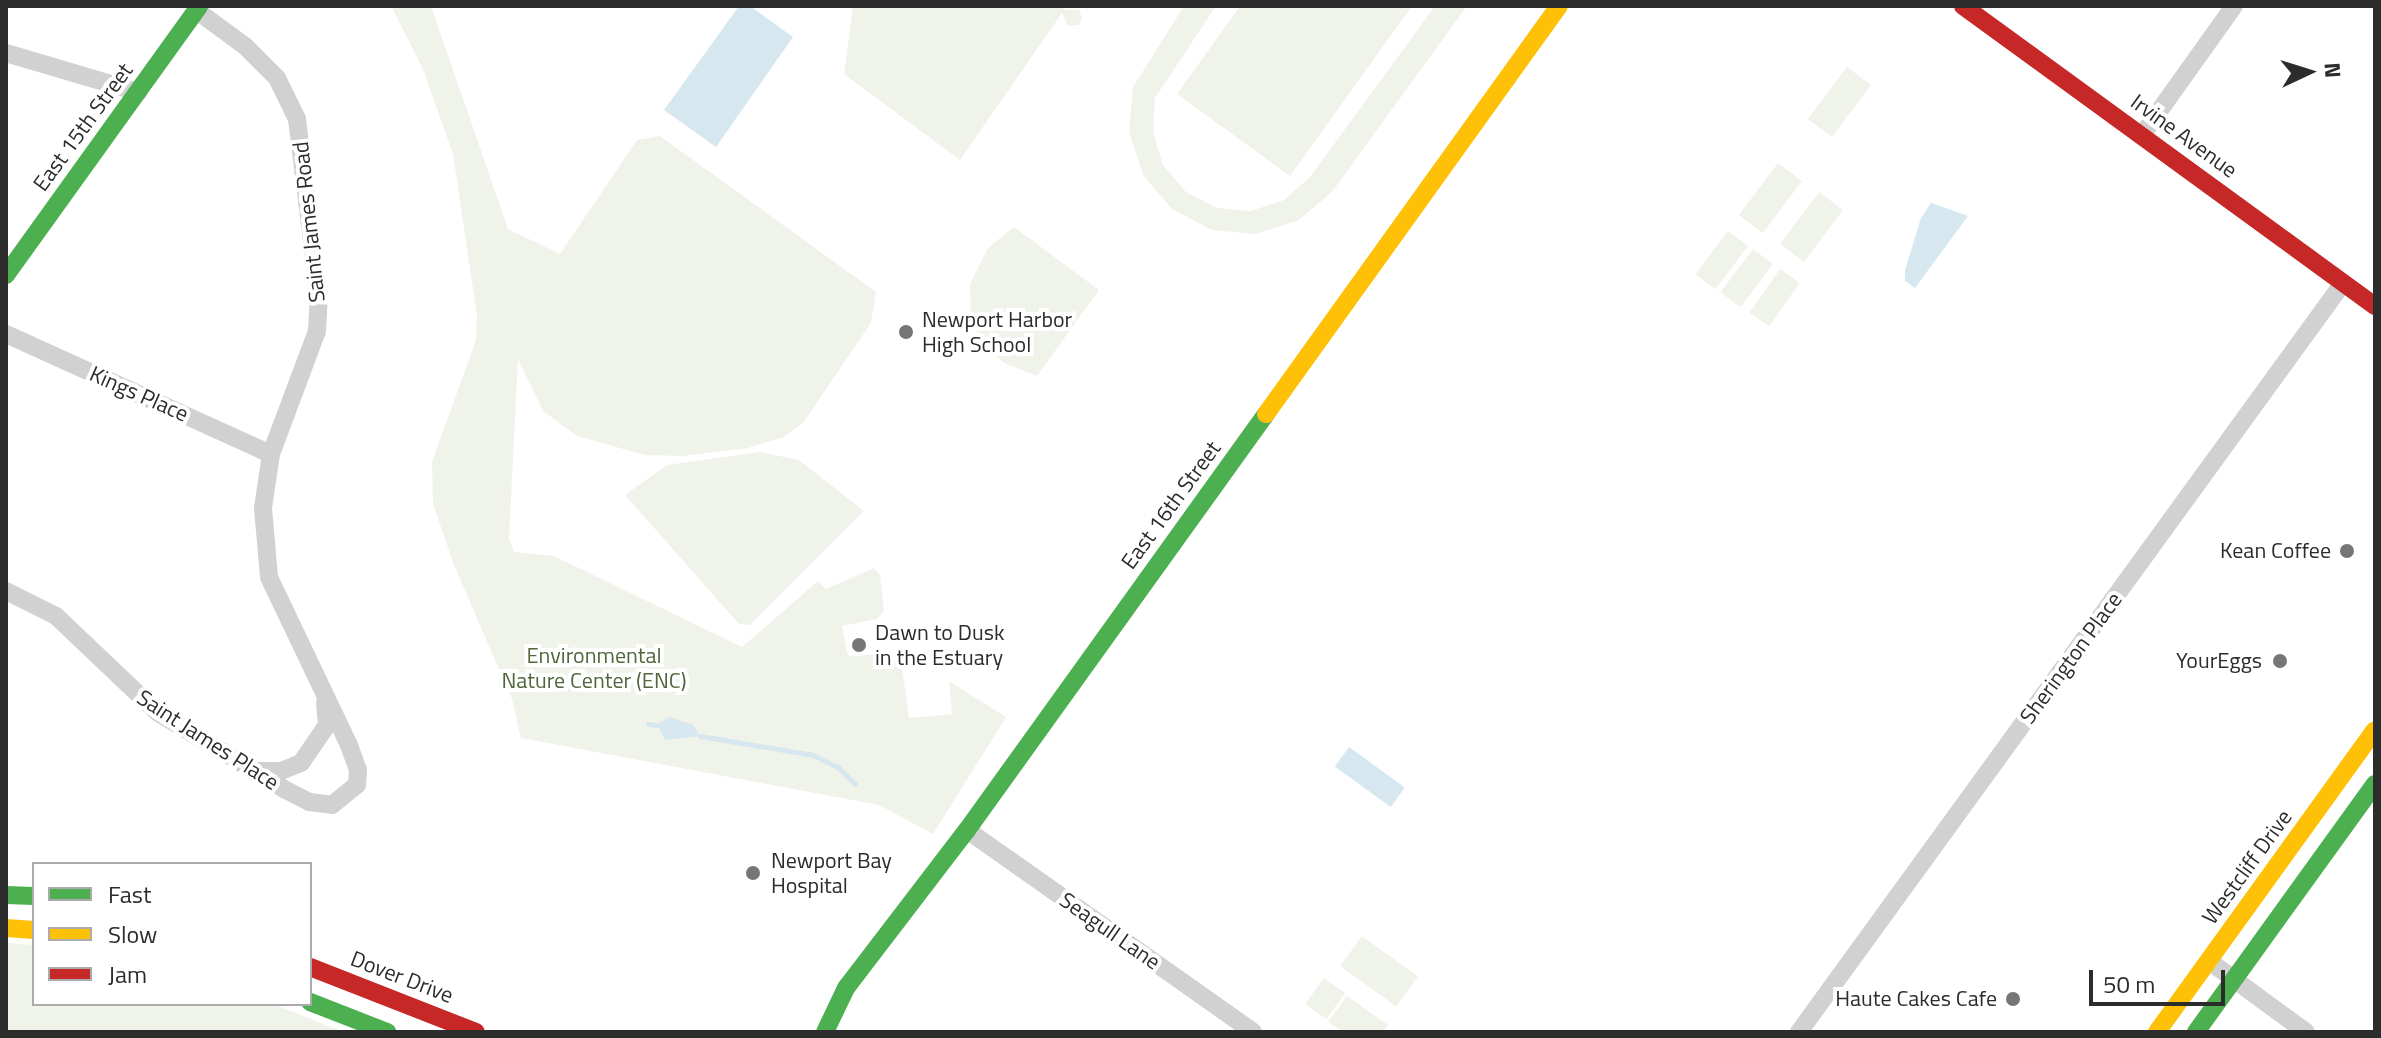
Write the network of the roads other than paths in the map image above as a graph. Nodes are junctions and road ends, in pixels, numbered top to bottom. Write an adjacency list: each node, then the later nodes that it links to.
1 (1559, 6): 21 (street, East 16th Street)
2 (1963, 6): 7 (street, Irvine Avenue)
3 (2234, 6): 7 (street)
4 (198, 8): 6 (street, East 15th Street); 12 (street, Saint James Road)
5 (6, 53): 6 (street)
6 (138, 92): 8 (street, East 15th Street)
7 (2142, 135): 9 (street, Irvine Avenue)
8 (6, 275)
9 (2343, 283): 10 (street, Irvine Avenue); 34 (street, Sherington Place)
10 (2375, 306)
11 (6, 334): 12 (street, Kings Place)
12 (271, 454): 14 (street, Saint James Road)
13 (6, 591): 16 (street, Saint James Place)
14 (324, 695): 16 (street, Saint James Road); 19 (street, Saint James Road)
15 (2375, 730): 18 (street, Westcliff Drive)
16 (254, 771): 19 (street, Saint James Place)
17 (2375, 784): 20 (street)
18 (2333, 788): 20 (street); 26 (street, Westcliff Drive)
19 (347, 797)
20 (2358, 808): 28 (street)
21 (967, 830): 32 (street, East 16th Street); 33 (street, Seagull Lane)
22 (6, 895): 23 (street)
23 (32, 896)
24 (6, 928): 25 (street)
25 (32, 930)
26 (2209, 961): 28 (street); 35 (street, Westcliff Drive)
27 (312, 968): 31 (street, Dover Drive)
28 (2235, 978): 36 (street); 37 (street)
29 (312, 1003): 30 (street)
30 (387, 1032)
31 (476, 1032)
32 (825, 1032)
33 (1253, 1032)
34 (1799, 1032)
35 (2157, 1032)
36 (2196, 1032)
37 (2306, 1032)

